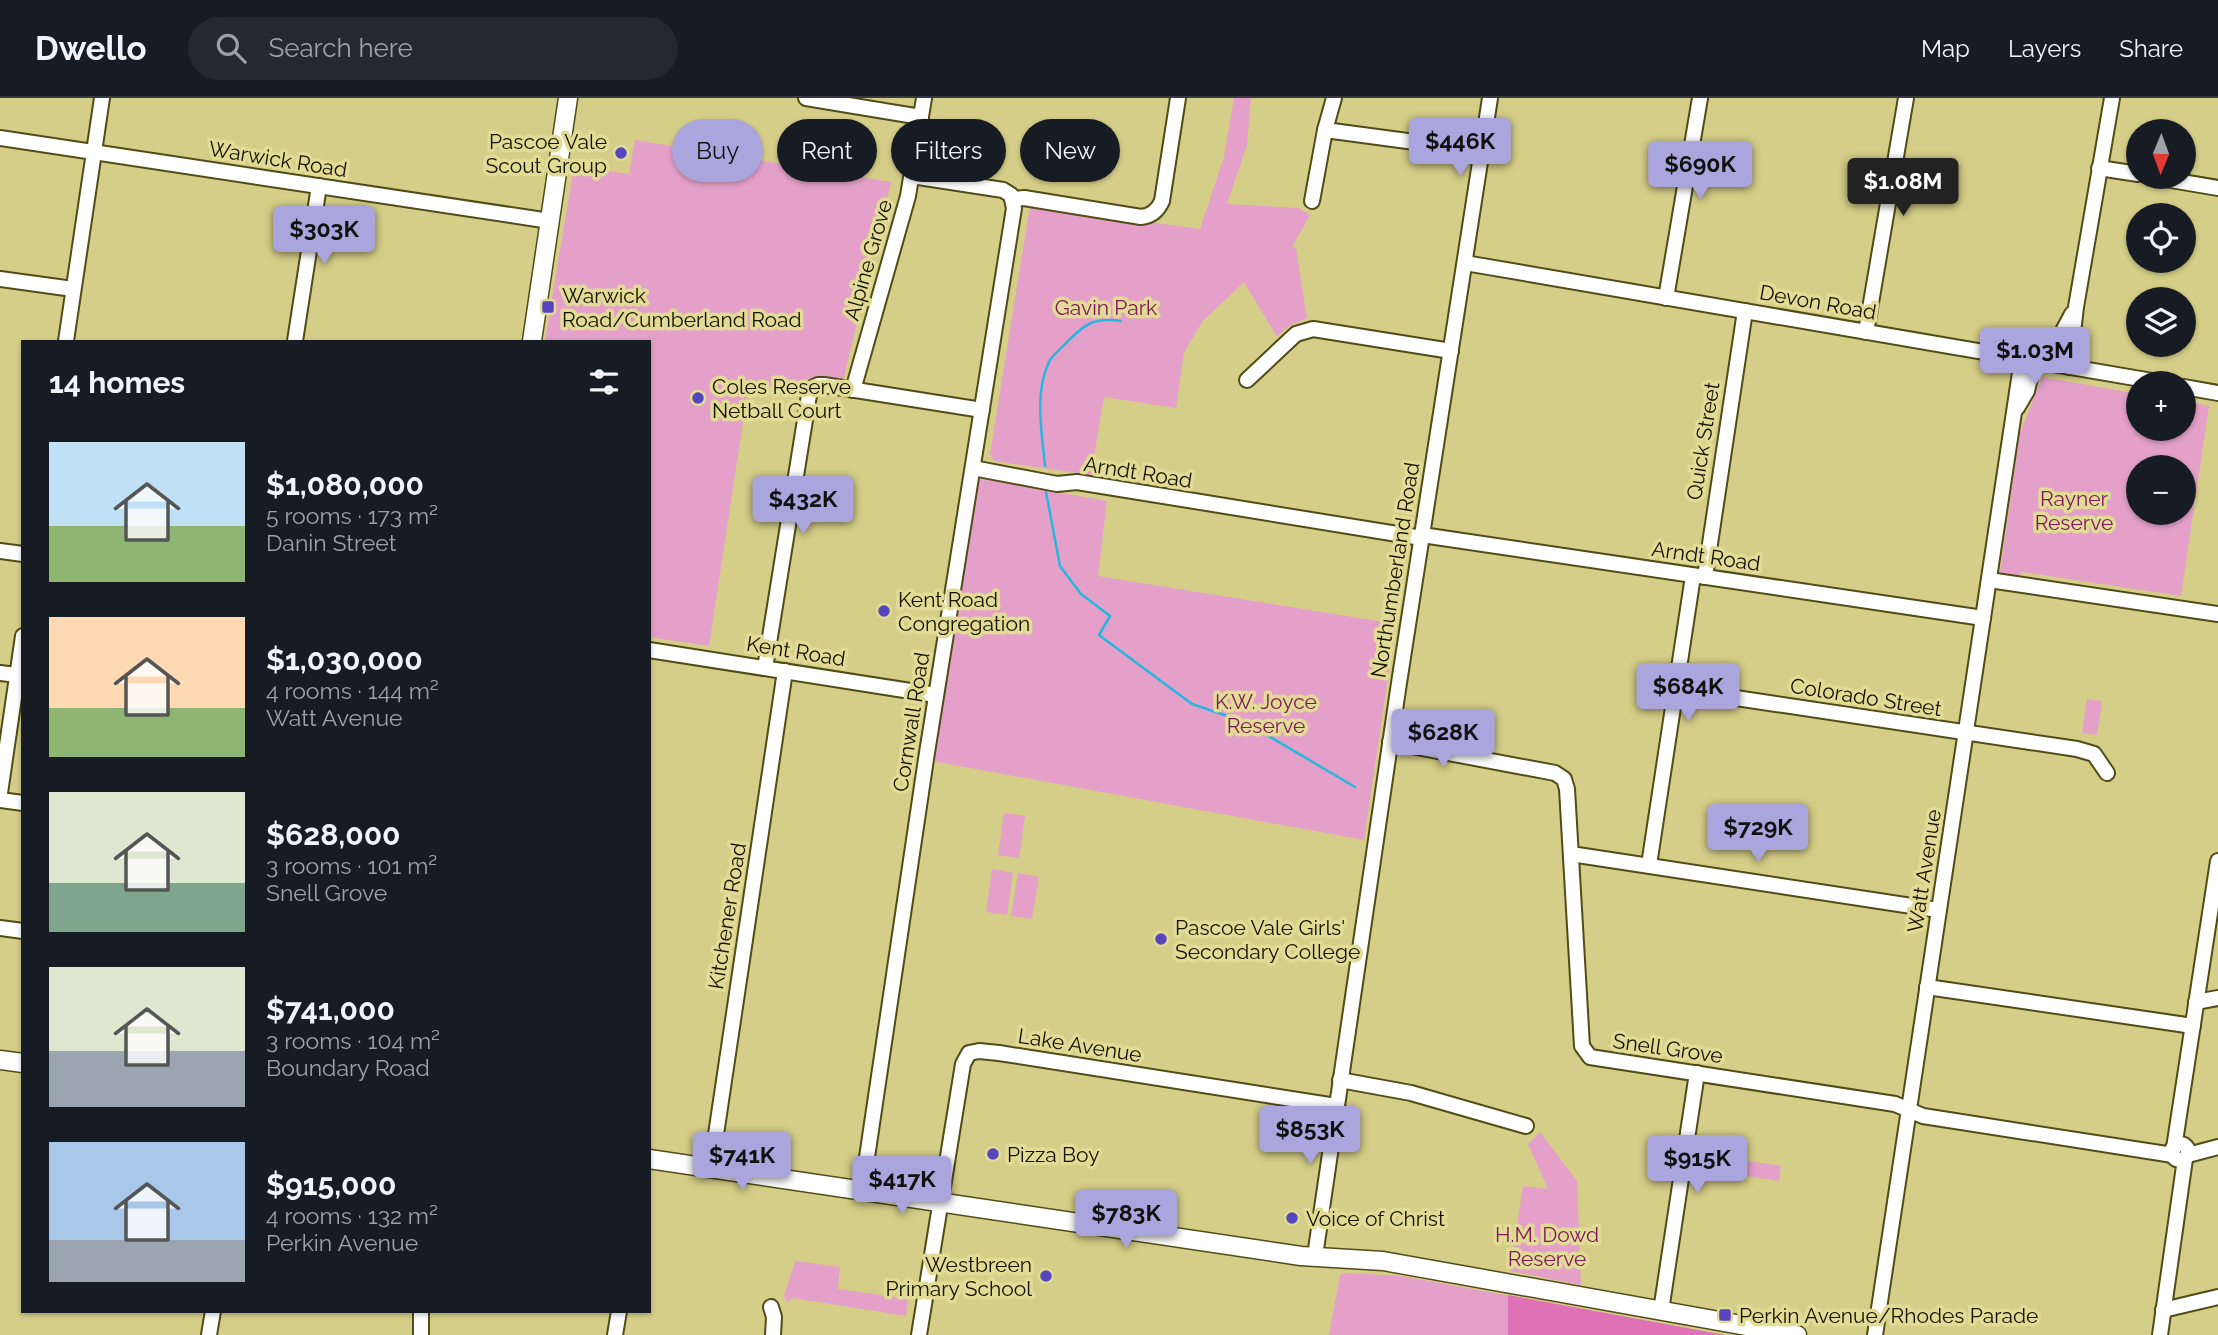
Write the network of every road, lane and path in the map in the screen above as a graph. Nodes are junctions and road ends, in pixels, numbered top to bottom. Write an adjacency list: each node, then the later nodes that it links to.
1 (102, 98): 15 (street)
2 (568, 98): 25 (main road)
3 (806, 98): 11 (street)
4 (924, 98): 11 (street, Alpine Grove)
5 (1178, 98): 23 (street)
6 (1334, 98): 12 (street)
7 (1490, 98): 14 (street, Northumberland Road)
8 (1700, 98): 29 (street)
9 (1906, 98): 32 (street)
10 (2112, 98): 16 (street)
11 (921, 117)
12 (1325, 130): 14 (street); 24 (street)
13 (0, 138): 15 (street, Warwick Road)
14 (1482, 151): 26 (street, Northumberland Road)
15 (93, 153): 21 (street, Warwick Road); 28 (street)
16 (2099, 168): 17 (street); 30 (street)
17 (2126, 172)
18 (910, 182): 43 (street, Alpine Grove)
19 (954, 182): 23 (street)
20 (2196, 184): 22 (street)
21 (319, 186): 25 (street, Warwick Road); 34 (street)
22 (2218, 188)
23 (1013, 199): 45 (street, Cornwall Road)
24 (1312, 201)
25 (550, 221): 35 (main road)
26 (1465, 264): 29 (street, Devon Road); 36 (street, Northumberland Road)
27 (0, 279): 28 (street)
28 (73, 289): 33 (street)
29 (1666, 298): 31 (street, Devon Road)
30 (2076, 307): 38 (street); 39 (street)
31 (1745, 311): 32 (street, Devon Road); 50 (street, Quick Street)
32 (1866, 332): 37 (street, Devon Road)
33 (66, 340)
34 (295, 340)
35 (532, 340)
36 (1451, 351): 41 (street); 47 (street, Northumberland Road)
37 (2028, 360): 38 (street, Devon Road); 51 (street, Watt Avenue)
38 (2051, 364): 39 (street, Devon Road)
39 (2069, 367): 40 (street, Devon Road)
40 (2126, 377)
41 (1247, 380)
42 (2196, 389): 44 (street)
43 (853, 390): 45 (street); 56 (street)
44 (2218, 393)
45 (982, 410): 46 (street, Cornwall Road)
46 (973, 468): 47 (street, Arndt Road); 61 (street, Cornwall Road)
47 (1422, 537): 50 (street, Arndt Road); 63 (street, Northumberland Road)
48 (0, 551): 49 (street)
49 (21, 554)
50 (1699, 577): 53 (street, Arndt Road); 60 (street, Quick Street)
51 (1989, 580): 52 (street); 53 (street, Watt Avenue)
52 (2218, 614)
53 (1983, 618): 62 (street, Watt Avenue)
54 (651, 650): 56 (street, Kent Road)
55 (21, 657): 59 (street)
56 (765, 668): 57 (street, Kent Road)
57 (785, 671): 61 (street, Kent Road); 88 (street, Kitchener Road)
58 (0, 673): 59 (street)
59 (19, 678): 65 (street)
60 (1676, 689): 62 (street, Colorado Street); 70 (street, Quick Street)
61 (936, 695): 89 (street, Cornwall Road)
62 (1966, 733): 64 (street, Colorado Street); 71 (street, Watt Avenue)
63 (1390, 742): 68 (street, Snell Grove); 81 (street, Northumberland Road)
64 (2107, 773)
65 (0, 792)
66 (0, 800): 67 (street)
67 (21, 803)
68 (1572, 854): 70 (street); 80 (street, Snell Grove)
69 (2218, 861): 76 (street)
70 (1649, 865): 71 (street)
71 (1938, 910): 74 (street, Watt Avenue)
72 (0, 928): 73 (street)
73 (21, 931)
74 (1927, 987): 77 (street); 83 (street, Watt Avenue)
75 (2218, 998): 76 (street)
76 (2196, 1002): 77 (street)
77 (2193, 1026): 86 (street)
78 (0, 1060): 79 (main road)
79 (21, 1063)
80 (1697, 1073): 83 (street, Snell Grove); 95 (street)
81 (1340, 1080): 82 (street, Northumberland Road); 84 (street)
82 (1336, 1106): 90 (street, Lake Avenue); 91 (street, Northumberland Road)
83 (1909, 1110): 86 (street, Snell Grove); 105 (street, Watt Avenue)
84 (1526, 1126)
85 (2218, 1147): 86 (street, Snell Grove)
86 (2180, 1153): 94 (street)
87 (651, 1159): 88 (main road)
88 (711, 1168): 89 (main road)
89 (862, 1191): 90 (main road)
90 (941, 1203): 91 (main road); 103 (street)
91 (1315, 1256): 95 (main road)
92 (2218, 1297): 94 (street)
93 (771, 1307): 102 (street)
94 (2163, 1310): 106 (street)
95 (1661, 1311): 104 (main road)
96 (213, 1313): 99 (street)
97 (421, 1313): 100 (street)
98 (618, 1313): 101 (street)
99 (209, 1335)
100 (421, 1335)
101 (615, 1335)
102 (773, 1335)
103 (919, 1335)
104 (1797, 1335)
105 (1875, 1335)
106 (2160, 1335)

